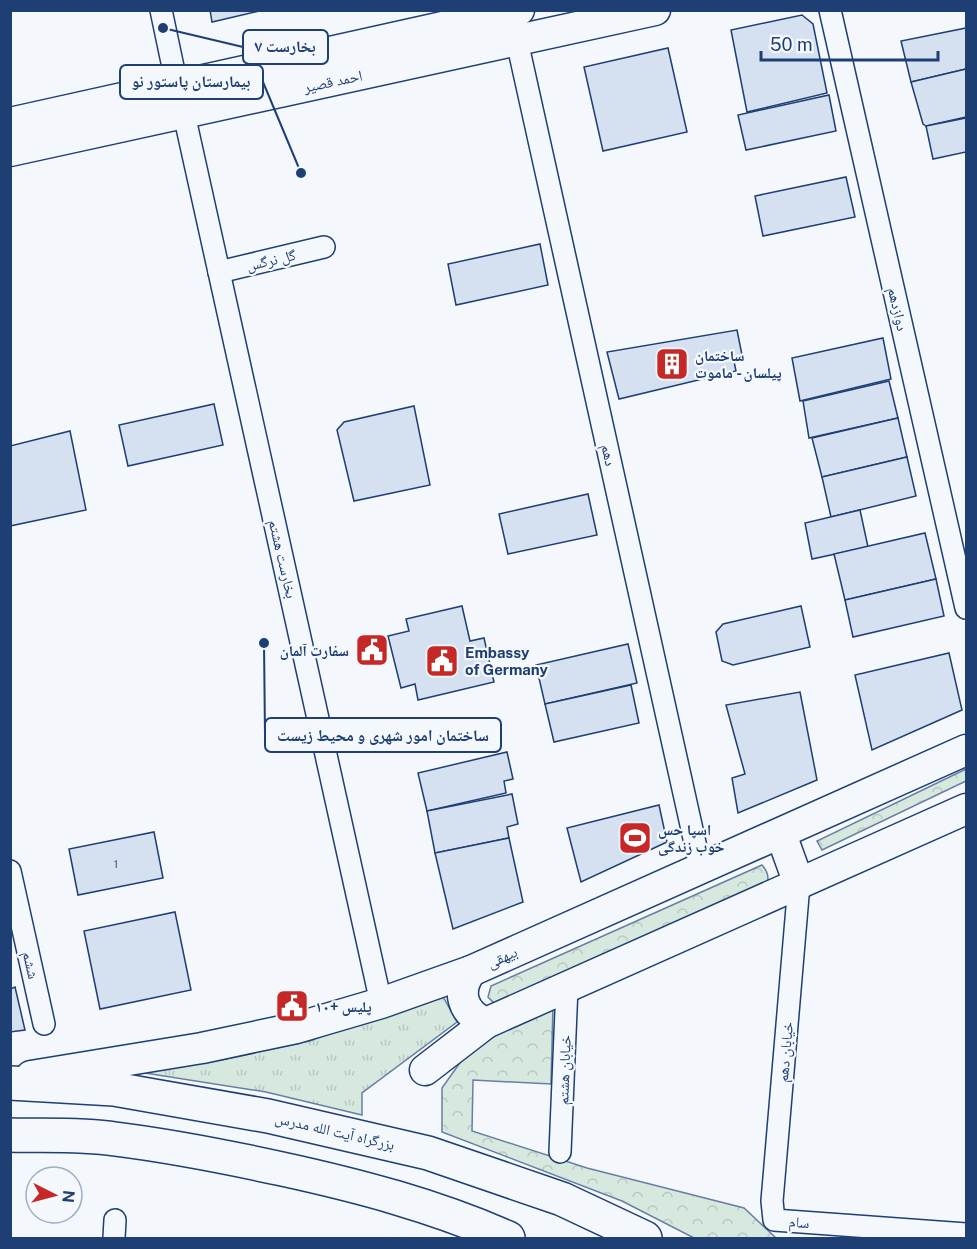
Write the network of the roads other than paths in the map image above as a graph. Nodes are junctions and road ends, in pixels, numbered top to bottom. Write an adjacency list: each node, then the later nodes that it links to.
1 (161, 10): 6 (street, بخارست هشتم)
2 (655, 10): 5 (main road, احمد قصیر)
3 (830, 10): 11 (street, دوازدهم)
4 (517, 11): 6 (main road, احمد قصیر)
5 (517, 41): 6 (main road, احمد قصیر); 15 (street, دهم)
6 (181, 100): 7 (main road, احمد قصیر); 8 (main road, احمد قصیر); 10 (street, بخارست هشتم)
7 (10, 123)
8 (10, 152)
9 (324, 247): 10 (street, گل نرگس)
10 (219, 272): 20 (street, بخارست هشتم)
11 (966, 608)
12 (966, 750): 14 (main road, بیهقی)
13 (966, 809): 17 (main road)
14 (780, 834): 15 (main road, بیهقی); 17 (main road)
15 (701, 870): 18 (main road, بیهقی)
16 (10, 871): 22 (street, ششم)
17 (799, 884): 19 (main road); 28 (street, خیابان دهم)
18 (471, 971): 20 (main road, بیهقی); 21 (main road)
19 (567, 987): 21 (main road); 27 (street, خیابان هشتم)
20 (381, 1003): 24 (main road, بیهقی)
21 (486, 1023): 23 (main road)
22 (45, 1024)
23 (425, 1070)
24 (10, 1079)
25 (10, 1083): 32 (highway, بزرگراه آیت الله مدرس)
26 (10, 1135): 31 (highway)
27 (560, 1152)
28 (774, 1220): 29 (street, سام)
29 (827, 1232): 30 (street, سام)
30 (966, 1234)
31 (508, 1239)
32 (645, 1239)

